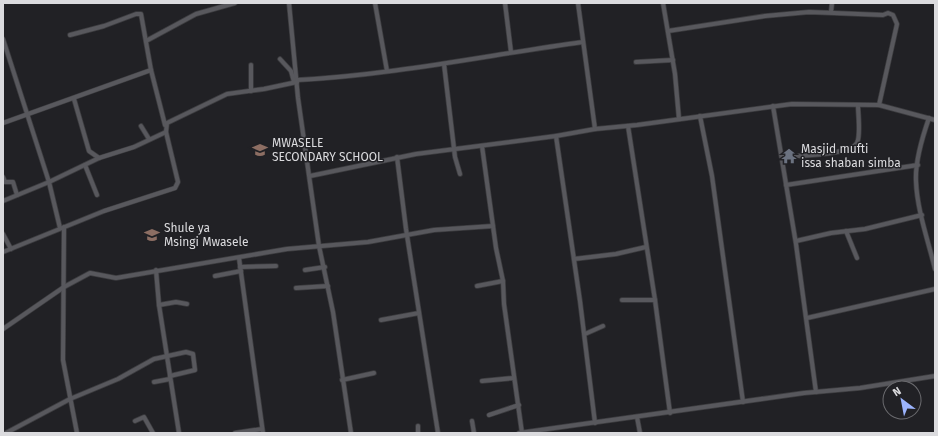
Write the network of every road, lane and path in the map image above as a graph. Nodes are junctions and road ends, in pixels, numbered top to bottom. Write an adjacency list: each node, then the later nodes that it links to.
1 (236, 3): 12 (street)
2 (290, 3): 24 (street)
3 (375, 3): 23 (street)
4 (505, 3): 14 (street)
5 (578, 3): 13 (street)
6 (664, 3): 9 (street)
7 (832, 3): 8 (street)
8 (831, 12): 9 (street); 28 (street)
9 (668, 31): 18 (street)
10 (70, 35): 12 (street)
11 (3, 39): 15 (street)
12 (146, 41): 22 (street)
13 (583, 42): 14 (street); 39 (street)
14 (511, 52): 21 (street)
15 (9, 55): 16 (street); 30 (street)
16 (3, 57)
17 (280, 59): 24 (street)
18 (673, 60): 19 (street); 33 (street)
19 (636, 62)
20 (251, 64): 25 (street)
21 (444, 64): 23 (street); 44 (street)
22 (151, 70): 26 (street); 36 (street)
23 (387, 71): 24 (street)
24 (296, 81): 25 (street); 51 (street)
25 (252, 91): 36 (street)
26 (74, 99): 30 (street); 47 (street)
27 (858, 105): 28 (street); 29 (street); 46 (street)
28 (879, 105): 32 (street)
29 (773, 106): 31 (street); 46 (street)
30 (27, 115): 35 (street); 53 (street)
31 (700, 116): 33 (street); 105 (street)
32 (928, 118): 34 (street); 49 (street)
33 (679, 120): 38 (street)
34 (935, 120)
35 (3, 123)
36 (165, 125): 40 (street)
37 (141, 126): 42 (street)
38 (628, 126): 39 (street); 66 (street)
39 (595, 129): 41 (street)
40 (166, 132): 42 (street); 60 (street)
41 (556, 136): 43 (street); 71 (street)
42 (149, 139): 47 (street)
43 (482, 146): 44 (street); 59 (street)
44 (454, 149): 45 (street); 50 (street)
45 (397, 157): 51 (street); 63 (street)
46 (782, 157): 54 (street)
47 (99, 158): 48 (street)
48 (85, 165): 53 (street); 56 (street)
49 (918, 165): 54 (street); 58 (street)
50 (460, 174)
51 (310, 176): 65 (street)
52 (3, 177): 55 (street)
53 (49, 182): 55 (street); 60 (street)
54 (786, 185): 64 (street)
55 (17, 195): 57 (street)
56 (97, 195)
57 (3, 201)
58 (922, 215): 61 (street); 74 (street)
59 (493, 226): 63 (street); 79 (street)
60 (62, 227): 67 (street); 82 (street)
61 (846, 231): 64 (street); 70 (street)
62 (3, 234): 67 (street)
63 (406, 235): 65 (street); 89 (street)
64 (796, 242): 90 (street)
65 (319, 246): 69 (street); 73 (street)
66 (646, 247): 71 (street); 86 (street)
67 (11, 248): 68 (street)
68 (3, 252)
69 (239, 258): 75 (street); 76 (street)
70 (857, 258)
71 (574, 259): 94 (street)
72 (276, 266): 75 (street)
73 (325, 267): 77 (street); 80 (street)
74 (935, 268)
75 (241, 269): 78 (street); 114 (street)
76 (156, 270): 82 (street); 88 (street)
77 (305, 270)
78 (215, 276)
79 (503, 281): 81 (street); 99 (street)
80 (328, 286): 83 (street); 100 (street)
81 (477, 286)
82 (64, 287): 93 (street); 104 (street)
83 (296, 288)
84 (935, 289): 90 (street)
85 (622, 300): 86 (street)
86 (655, 300): 107 (street)
87 (187, 304): 88 (street)
88 (159, 305): 95 (street)
89 (419, 313): 91 (street); 123 (street)
90 (807, 318): 103 (street)
91 (382, 320)
92 (603, 326): 94 (street)
93 (3, 329)
94 (585, 334): 112 (street)
95 (167, 355): 98 (street); 98 (street); 104 (street)
96 (374, 373): 100 (street)
97 (935, 376): 103 (street)
98 (170, 378): 101 (street); 115 (street)
99 (514, 378): 102 (street); 106 (street)
100 (342, 380): 121 (street)
101 (154, 382)
102 (482, 382)
103 (816, 392): 105 (street)
104 (70, 399): 116 (street); 117 (street)
105 (743, 402): 107 (street)
106 (519, 405): 108 (street); 125 (street)
107 (670, 413): 109 (street)
108 (489, 415)
109 (637, 417): 112 (street); 126 (street)
110 (135, 420): 118 (street)
111 (472, 421): 124 (street)
112 (595, 423): 125 (street)
113 (418, 426): 122 (street)
114 (262, 431): 120 (street)
115 (179, 432): 119 (street)
116 (6, 433)
117 (77, 433)
118 (153, 433)
119 (173, 433)
120 (235, 433)
121 (351, 433)
122 (418, 433)
123 (438, 433)
124 (474, 433)
125 (521, 433)
126 (640, 433)

